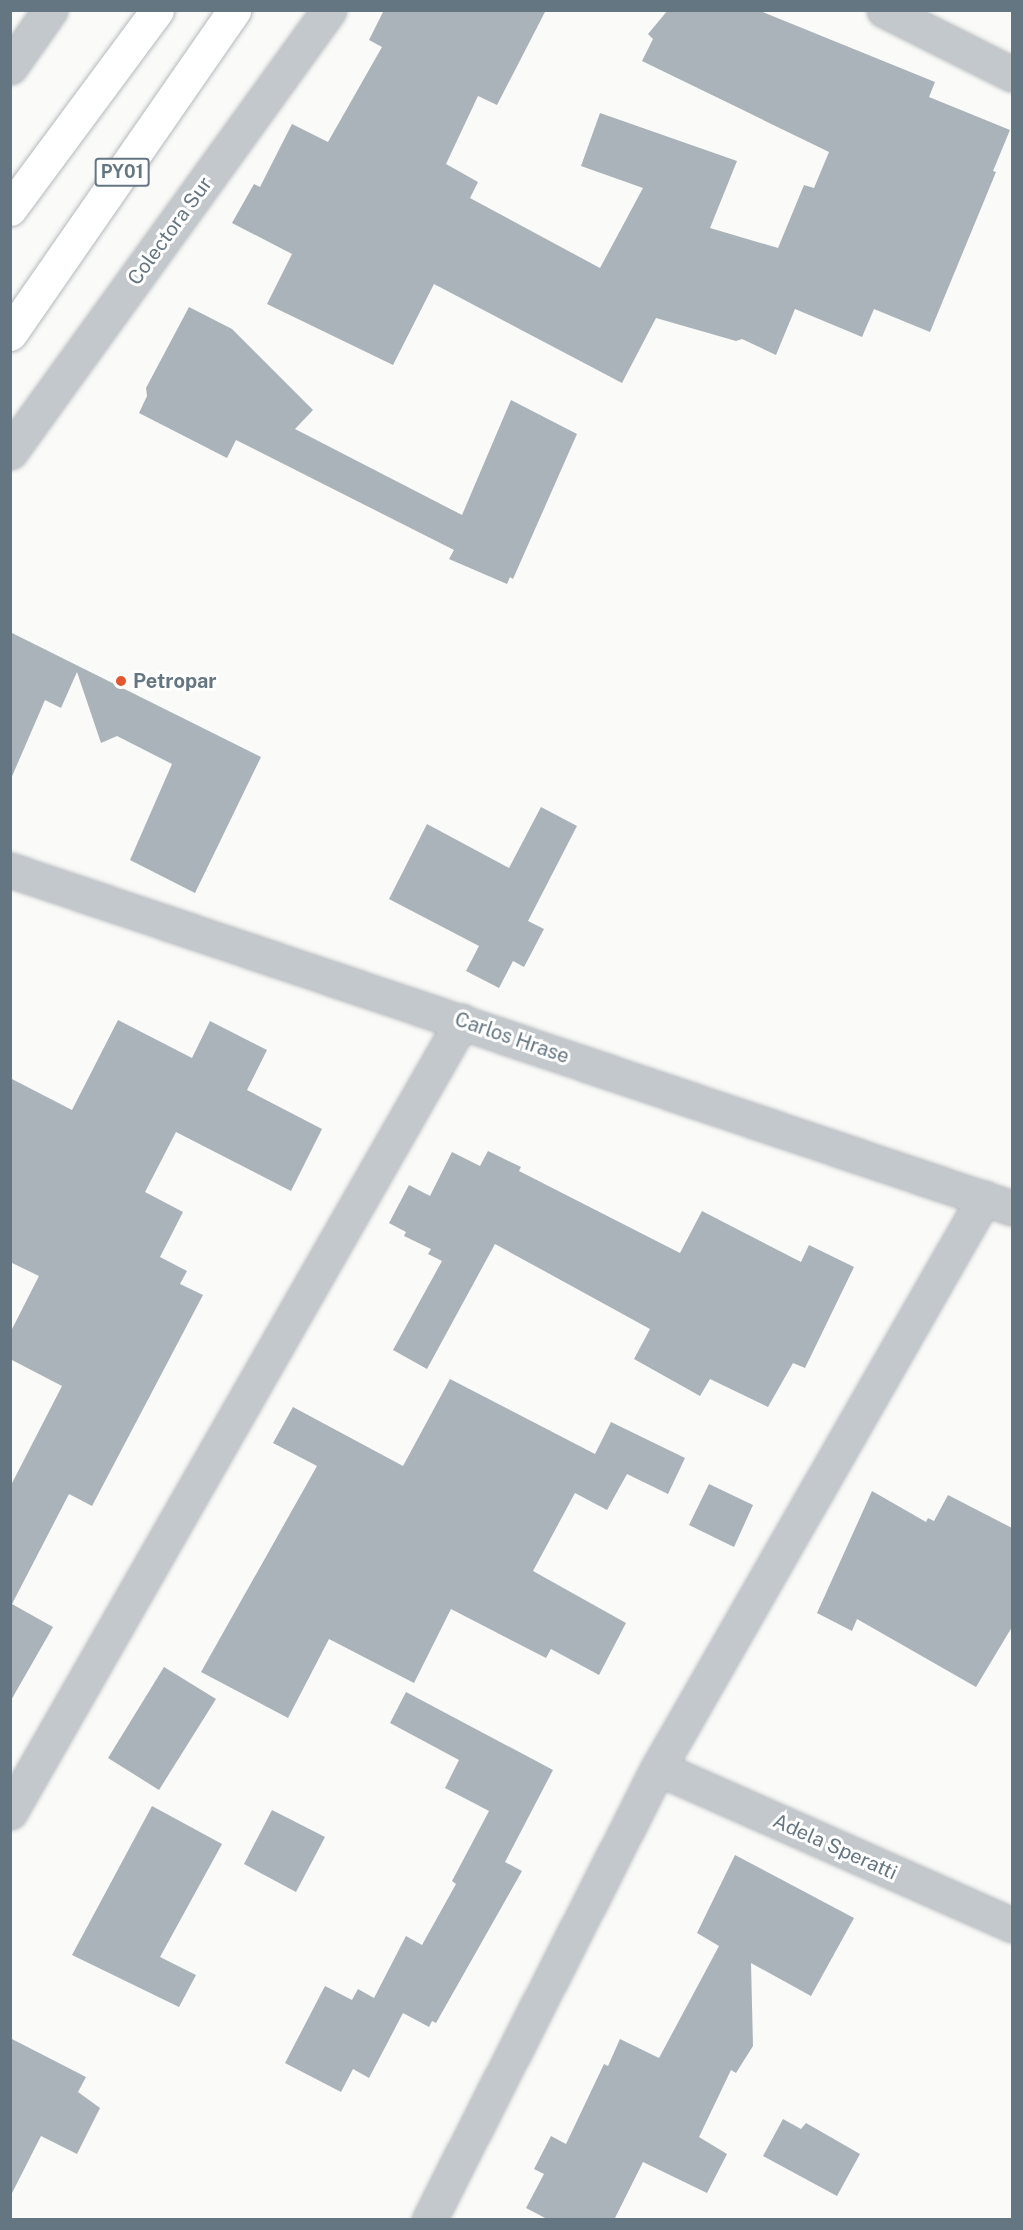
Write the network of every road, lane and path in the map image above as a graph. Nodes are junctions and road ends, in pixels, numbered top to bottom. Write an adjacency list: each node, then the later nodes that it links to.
1 (50, 10): 6 (street)
2 (157, 10): 8 (highway)
3 (234, 10): 9 (highway, PY01)
4 (329, 10): 10 (street, Colectora Sur)
5 (884, 10): 7 (street)
6 (10, 67)
7 (1012, 74)
8 (10, 209)
9 (10, 334)
10 (10, 452)
11 (10, 870): 12 (street, Carlos Hrase)
12 (462, 1021): 13 (street, Carlos Hrase); 15 (street)
13 (998, 1203): 14 (street)
14 (658, 1768): 16 (street, Adela Speratti); 17 (street)
15 (10, 1812)
16 (1012, 1925)
17 (429, 2220)

